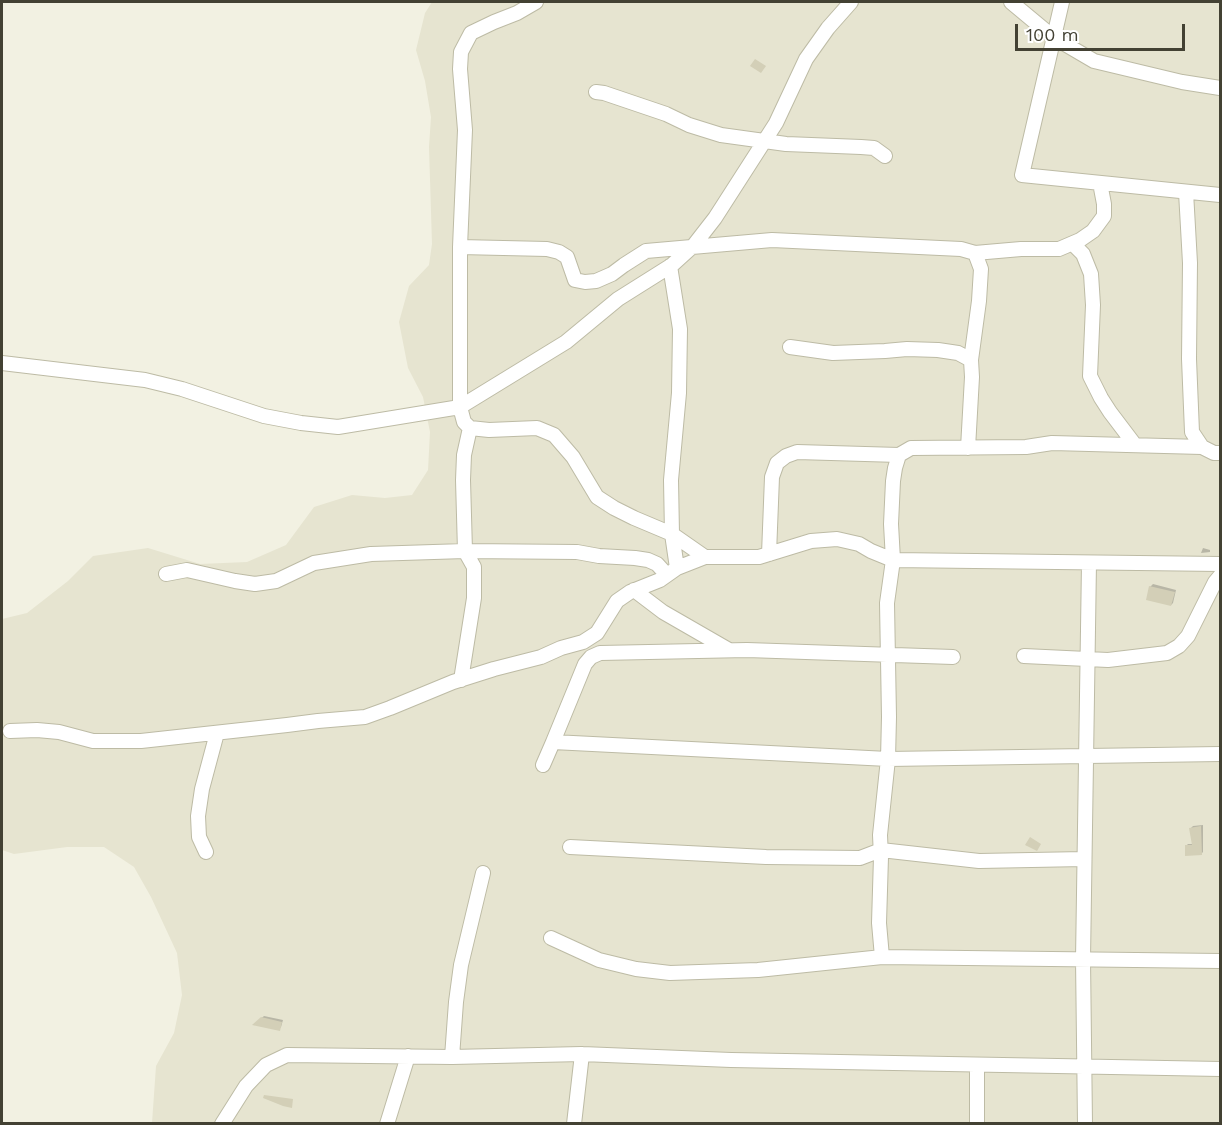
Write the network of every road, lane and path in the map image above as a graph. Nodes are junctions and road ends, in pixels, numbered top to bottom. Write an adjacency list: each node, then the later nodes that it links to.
1 (536, 2): 14 (street)
2 (851, 2): 8 (street)
3 (1011, 2): 5 (street)
4 (1062, 2): 5 (street)
5 (1053, 37): 6 (street); 10 (street)
6 (1221, 88)
7 (596, 92): 8 (street)
8 (765, 141): 9 (street); 15 (street)
9 (885, 156)
10 (1100, 183): 11 (street); 13 (street)
11 (1186, 192): 12 (street); 25 (street)
12 (1221, 195)
13 (1073, 244): 16 (street); 23 (street)
14 (460, 247): 15 (street); 21 (street)
15 (692, 247): 16 (street); 17 (street)
16 (975, 253): 19 (street)
17 (670, 266): 21 (street); 28 (street)
18 (790, 347): 19 (street)
19 (971, 360): 24 (street)
20 (2, 363): 21 (street)
21 (460, 407): 22 (street)
22 (470, 428): 28 (street); 29 (street)
23 (1135, 445): 24 (street); 25 (street)
24 (968, 447): 27 (street)
25 (1202, 447): 26 (street)
26 (1221, 453)
27 (899, 455): 30 (street); 32 (street)
28 (672, 534): 31 (street); 35 (street)
29 (465, 551): 35 (street); 36 (street); 46 (street)
30 (769, 554): 31 (street); 32 (street)
31 (705, 557): 35 (street)
32 (893, 560): 33 (street); 41 (street)
33 (1089, 562): 34 (street); 45 (street)
34 (1221, 564)
35 (672, 571): 38 (street)
36 (166, 574)
37 (1221, 576): 45 (street)
38 (634, 590): 39 (street); 40 (street)
39 (583, 642): 43 (street); 46 (street)
40 (729, 650): 41 (street); 43 (street)
41 (888, 655): 44 (street); 52 (street)
42 (1024, 656): 45 (street)
43 (591, 657): 49 (street)
44 (953, 657)
45 (1087, 659): 51 (street)
46 (461, 680): 48 (street)
47 (10, 731): 48 (street)
48 (217, 733): 56 (street)
49 (553, 742): 52 (street); 53 (street)
50 (1221, 754): 51 (street)
51 (1085, 756): 52 (street); 57 (street)
52 (888, 759): 55 (street)
53 (543, 765)
54 (570, 847): 55 (street)
55 (881, 850): 57 (street); 60 (street)
56 (206, 852)
57 (1084, 859): 61 (street)
58 (483, 873): 65 (street)
59 (551, 938): 60 (street)
60 (882, 957): 61 (street)
61 (1083, 959): 62 (street); 67 (street)
62 (1221, 961)
63 (582, 1054): 65 (street); 66 (street); 71 (street)
64 (408, 1056): 65 (street); 69 (street); 70 (street)
65 (452, 1057)
66 (977, 1065): 67 (street); 72 (street)
67 (1084, 1066): 68 (street); 73 (street)
68 (1221, 1069)
69 (222, 1124)
70 (387, 1124)
71 (574, 1124)
72 (977, 1124)
73 (1085, 1124)

